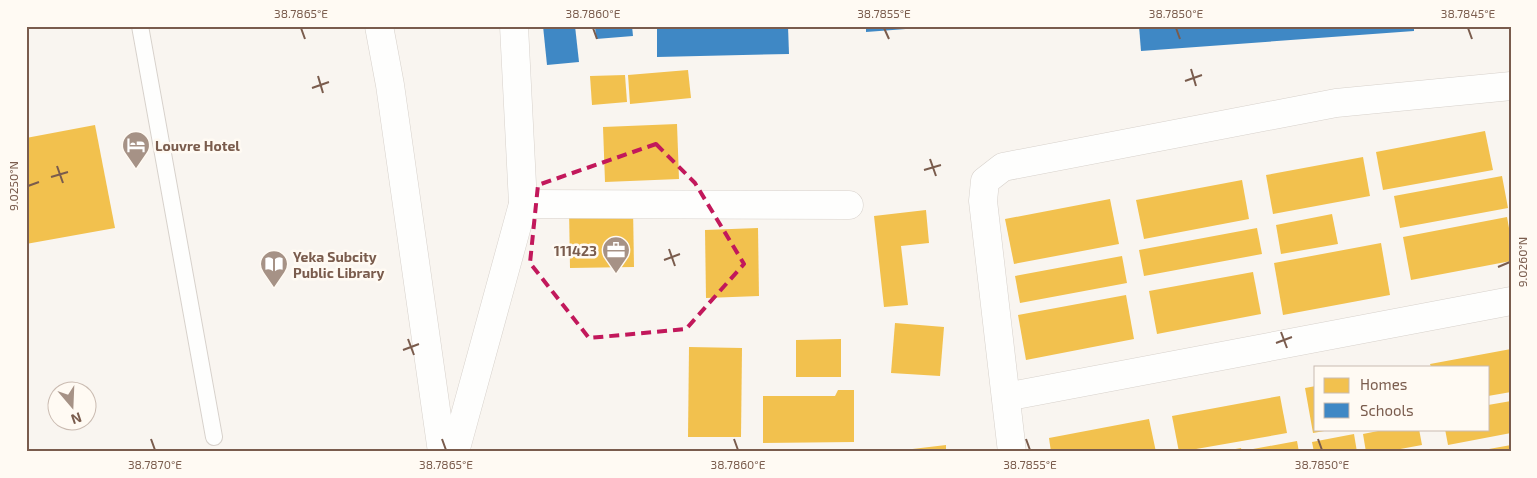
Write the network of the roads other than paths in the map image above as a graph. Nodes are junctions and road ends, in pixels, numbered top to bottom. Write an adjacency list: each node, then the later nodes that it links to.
1 (140, 26): 9 (lane)
2 (379, 26): 10 (street)
3 (514, 26): 5 (street)
4 (1511, 86): 8 (street)
5 (523, 204): 6 (street); 11 (street)
6 (849, 205)
7 (1511, 301): 8 (street)
8 (1006, 397): 12 (street)
9 (214, 437)
10 (442, 452)
11 (455, 452)
12 (1012, 452)

